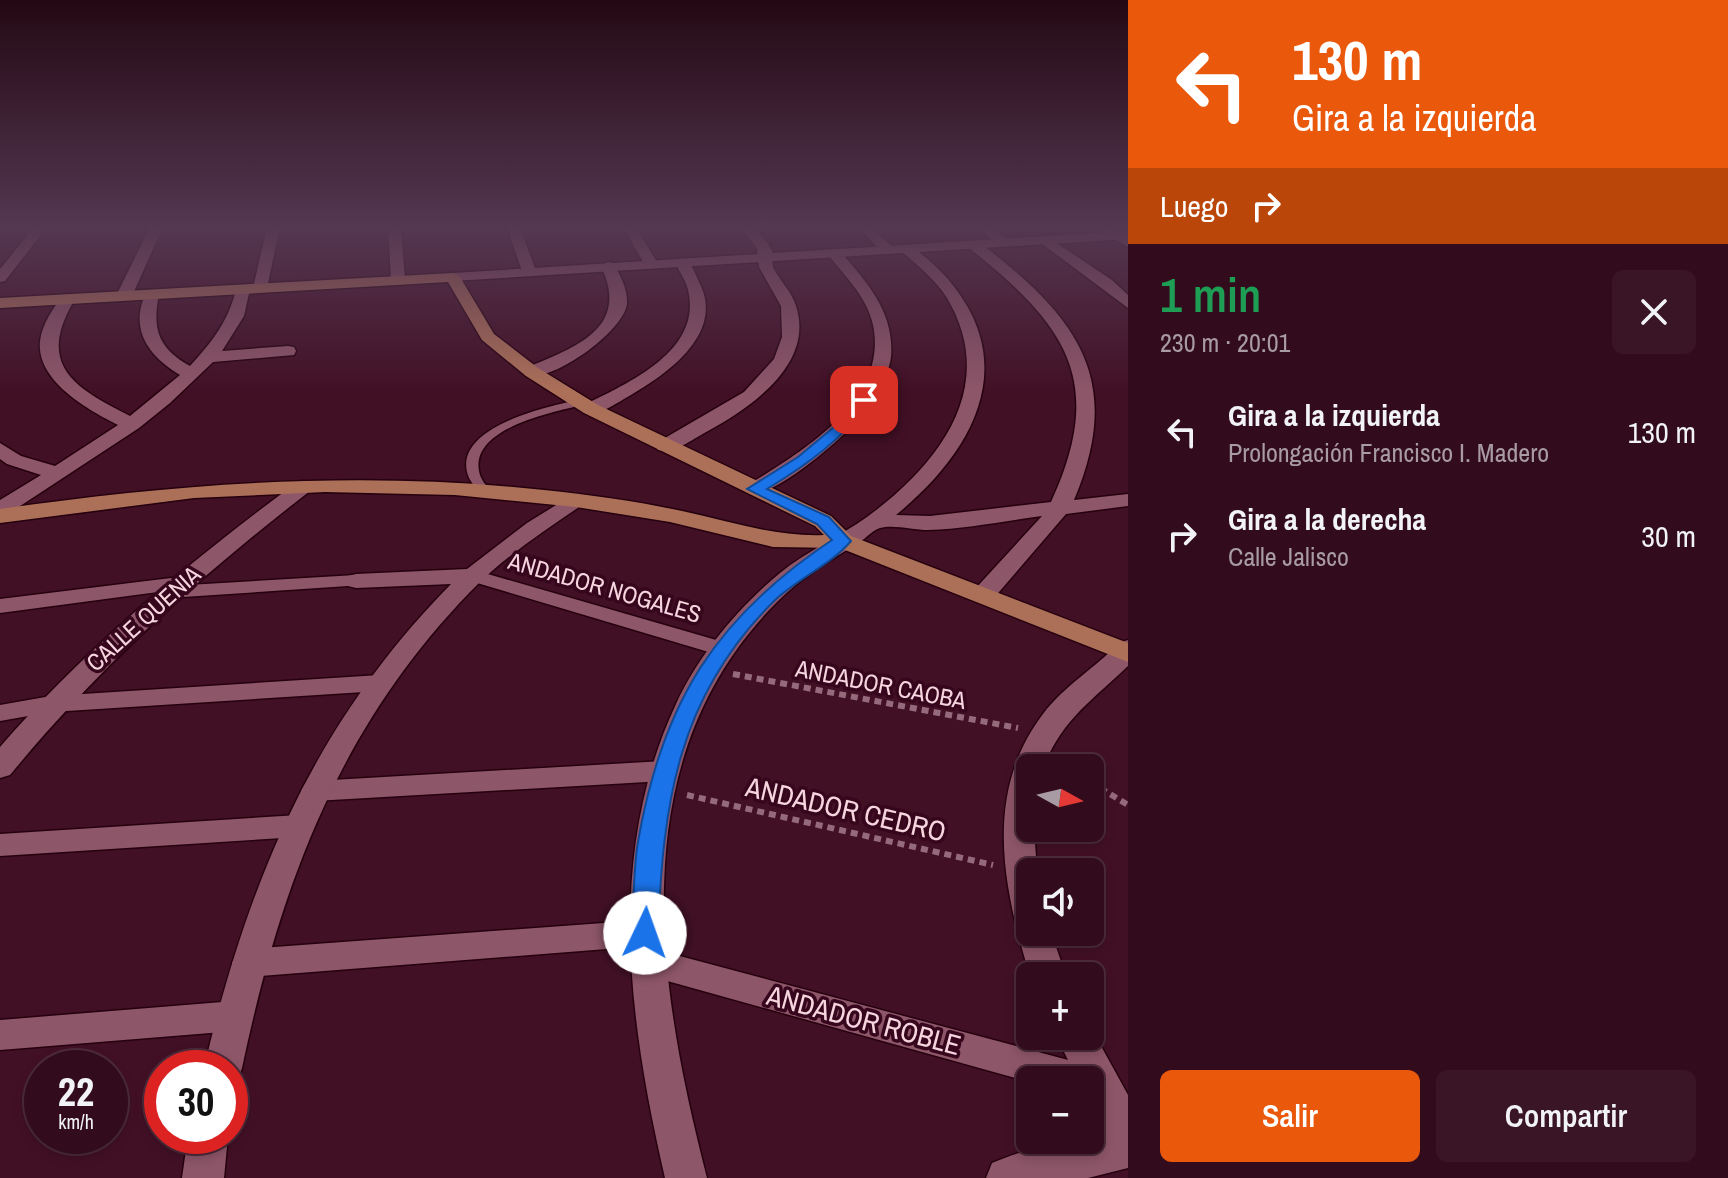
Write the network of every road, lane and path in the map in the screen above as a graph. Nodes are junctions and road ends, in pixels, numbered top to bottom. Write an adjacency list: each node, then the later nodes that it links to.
1 (131, 282): 14 (street)
2 (254, 282): 12 (street)
3 (366, 282): 12 (main road)
4 (456, 282): 20 (main road)
5 (619, 282): 20 (street)
6 (695, 282): 22 (street)
7 (776, 282): 24 (street)
8 (862, 282): 29 (street)
9 (942, 282): 35 (street)
10 (1021, 282): 33 (street)
11 (1105, 282): 17 (street)
12 (252, 289): 13 (main road); 19 (street)
13 (152, 294): 14 (main road); 21 (street)
14 (124, 296): 15 (main road)
15 (67, 299): 16 (main road); 23 (street)
16 (0, 303)
17 (1128, 303)
18 (288, 351): 19 (street)
19 (207, 357): 21 (street)
20 (532, 372): 22 (main road)
21 (190, 374): 23 (street)
22 (585, 406): 24 (main road); 28 (lane)
23 (132, 424): 26 (street)
24 (665, 446): 29 (main road)
25 (0, 449): 26 (street)
26 (57, 473): 32 (street)
27 (303, 487): 28 (main road); 34 (main road); 40 (street, CALLE QUENIA)
28 (484, 491): 30 (main road)
29 (762, 492): 36 (main road); 37 (main road)
30 (574, 500): 36 (main road); 38 (street)
31 (1128, 500): 33 (street)
32 (0, 509)
33 (1059, 509): 35 (street); 41 (street)
34 (0, 516)
35 (876, 521): 37 (street)
36 (746, 532): 37 (main road)
37 (843, 541): 41 (main road); 44 (street)
38 (474, 576): 39 (street); 44 (street, ANDADOR NOGALES); 45 (street)
39 (356, 581): 40 (street)
40 (174, 587): 42 (street); 46 (street, CALLE QUENIA)
41 (984, 594): 43 (main road)
42 (0, 606)
43 (1127, 651): 48 (street)
44 (716, 660): 48 (path, ANDADOR CAOBA); 50 (street)
45 (380, 683): 46 (street); 52 (street)
46 (51, 704): 47 (street); 49 (street, CALLE QUENIA)
47 (0, 713)
48 (1047, 733): 56 (street)
49 (0, 767)
50 (662, 780): 52 (street); 57 (path, ANDADOR CEDRO); 58 (street)
51 (1104, 790): 53 (path)
52 (314, 791): 54 (street)
53 (1128, 805)
54 (299, 826): 55 (street); 59 (street)
55 (0, 845)
56 (1020, 858)
57 (1016, 870)
58 (646, 947): 59 (street, ANDADOR ROBLE); 63 (street, ANDADOR ROBLE); 69 (street)
59 (247, 963): 60 (street)
60 (235, 1016): 61 (street); 62 (street)
61 (0, 1035)
62 (227, 1050)
63 (1038, 1066)
64 (1104, 1101): 65 (street)
65 (1128, 1135)
66 (1128, 1147): 70 (street)
67 (206, 1154): 68 (street)
68 (203, 1178)
69 (686, 1178)
70 (1007, 1178)

